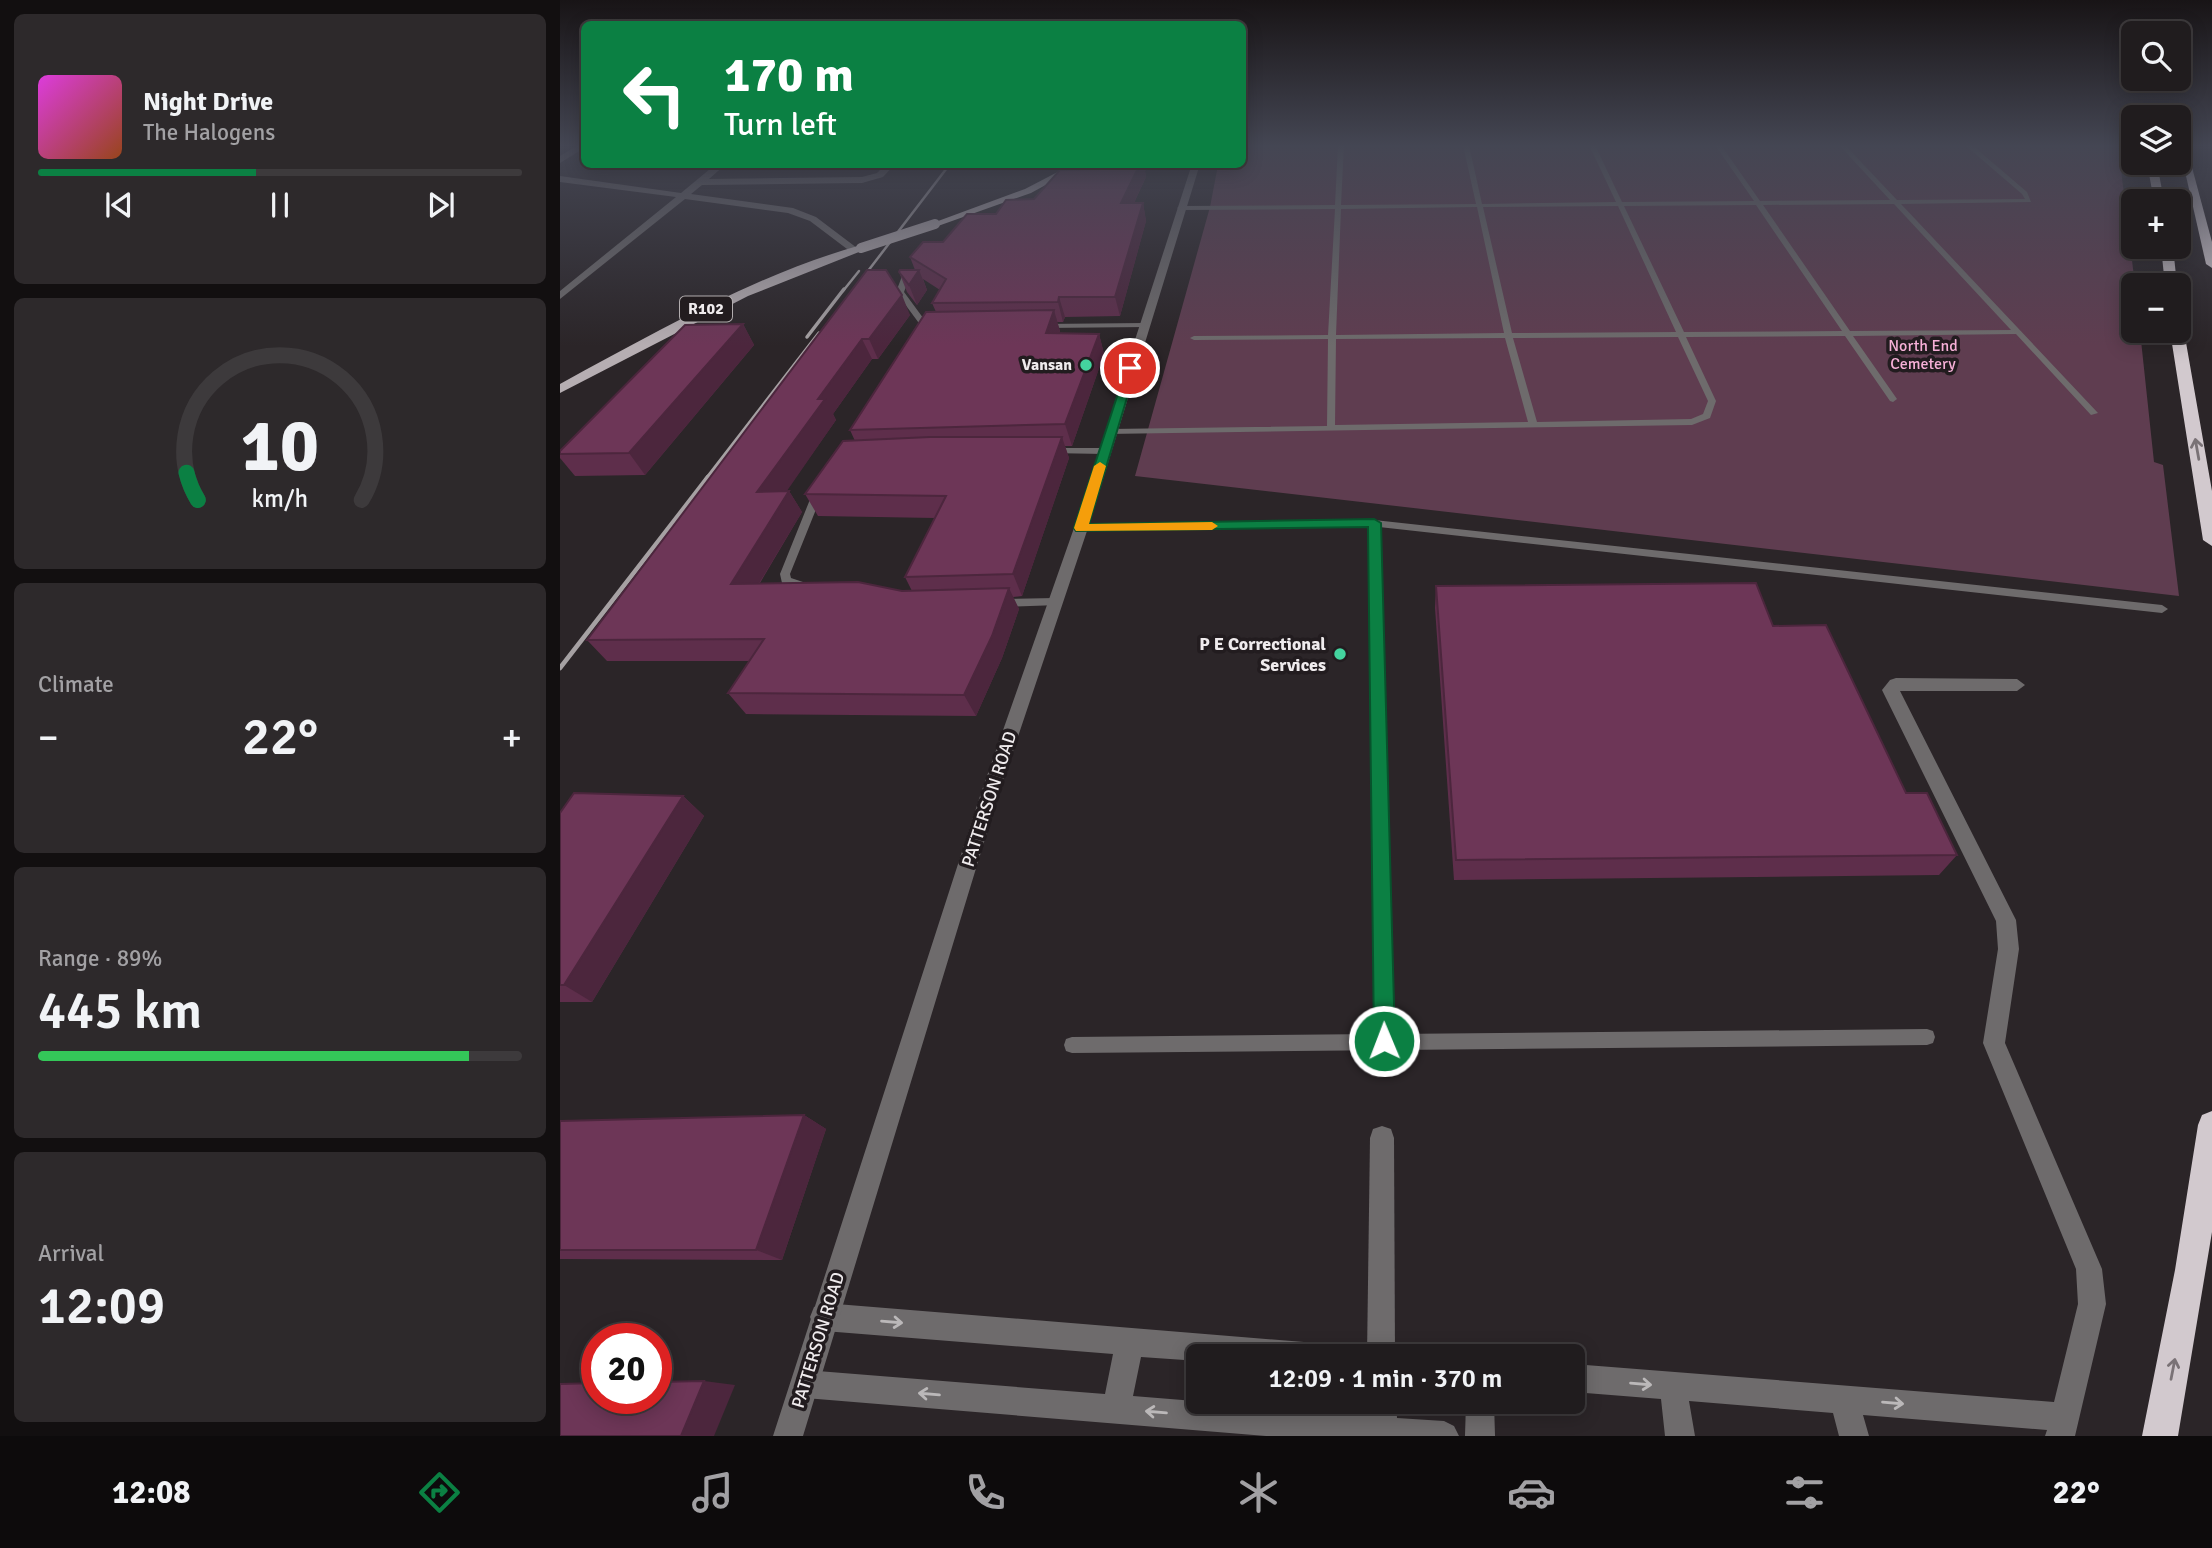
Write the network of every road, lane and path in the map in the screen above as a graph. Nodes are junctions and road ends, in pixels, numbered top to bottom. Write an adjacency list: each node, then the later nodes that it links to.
1 (665, 212): 14 (street)
2 (795, 212): 11 (street)
3 (969, 212): 11 (main road, R102, bridge)
4 (1179, 212): 15 (street, PATTERSON ROAD)
5 (1339, 212): 23 (lane)
6 (1479, 212): 22 (lane)
7 (1624, 212): 20 (lane)
8 (1766, 212): 21 (lane)
9 (1905, 212): 19 (lane)
10 (2198, 212): 12 (highway)
11 (858, 249): 27 (main road, R102)
12 (2212, 264)
13 (907, 273): 17 (lane)
14 (560, 296)
15 (1144, 325): 16 (lane); 32 (street, PATTERSON ROAD)
16 (1033, 327)
17 (927, 328): 18 (lane); 25 (lane)
18 (939, 328)
19 (2019, 332): 21 (lane); 29 (lane)
20 (1680, 333): 21 (lane); 22 (lane); 30 (lane)
21 (1849, 333): 28 (lane)
22 (1508, 334): 23 (lane); 30 (lane)
23 (1332, 337): 24 (lane); 31 (lane)
24 (1194, 338)
25 (920, 339)
26 (2179, 343): 38 (highway, one-way to 26)
27 (560, 389)
28 (1893, 399)
29 (2094, 413)
30 (1533, 425): 31 (lane)
31 (1331, 428): 32 (lane)
32 (1110, 432): 33 (street, PATTERSON ROAD)
33 (1105, 451): 34 (lane); 37 (street, PATTERSON ROAD)
34 (1034, 452)
35 (821, 483): 39 (lane)
36 (1374, 523): 37 (lane); 42 (lane); 45 (lane)
37 (1081, 528): 40 (street, PATTERSON ROAD)
38 (2212, 540)
39 (818, 590)
40 (1055, 602): 41 (lane); 49 (street, PATTERSON ROAD)
41 (981, 603)
42 (2162, 609)
43 (2017, 685): 60 (street)
44 (1927, 1037): 45 (lane)
45 (1384, 1041): 46 (lane)
46 (1072, 1045)
47 (2212, 1125): 66 (highway, one-way to 47)
48 (1382, 1138): 51 (street)
49 (824, 1317): 50 (street, one-way to 50); 54 (street, PATTERSON ROAD)
50 (1130, 1342): 52 (street); 57 (street)
51 (1381, 1344)
52 (1186, 1347)
53 (1585, 1379): 55 (street, one-way to 55)
54 (805, 1384): 57 (street, one-way to 54); 61 (street, PATTERSON ROAD)
55 (1673, 1386): 56 (street); 64 (street)
56 (1843, 1399): 60 (street, one-way to 60); 65 (street)
57 (1116, 1409): 59 (street, one-way to 57)
58 (1480, 1414): 63 (street)
59 (1383, 1416): 62 (street)
60 (2062, 1427)
61 (788, 1436)
62 (1444, 1436)
63 (1480, 1436)
64 (1681, 1436)
65 (1854, 1436)
66 (2160, 1436)

